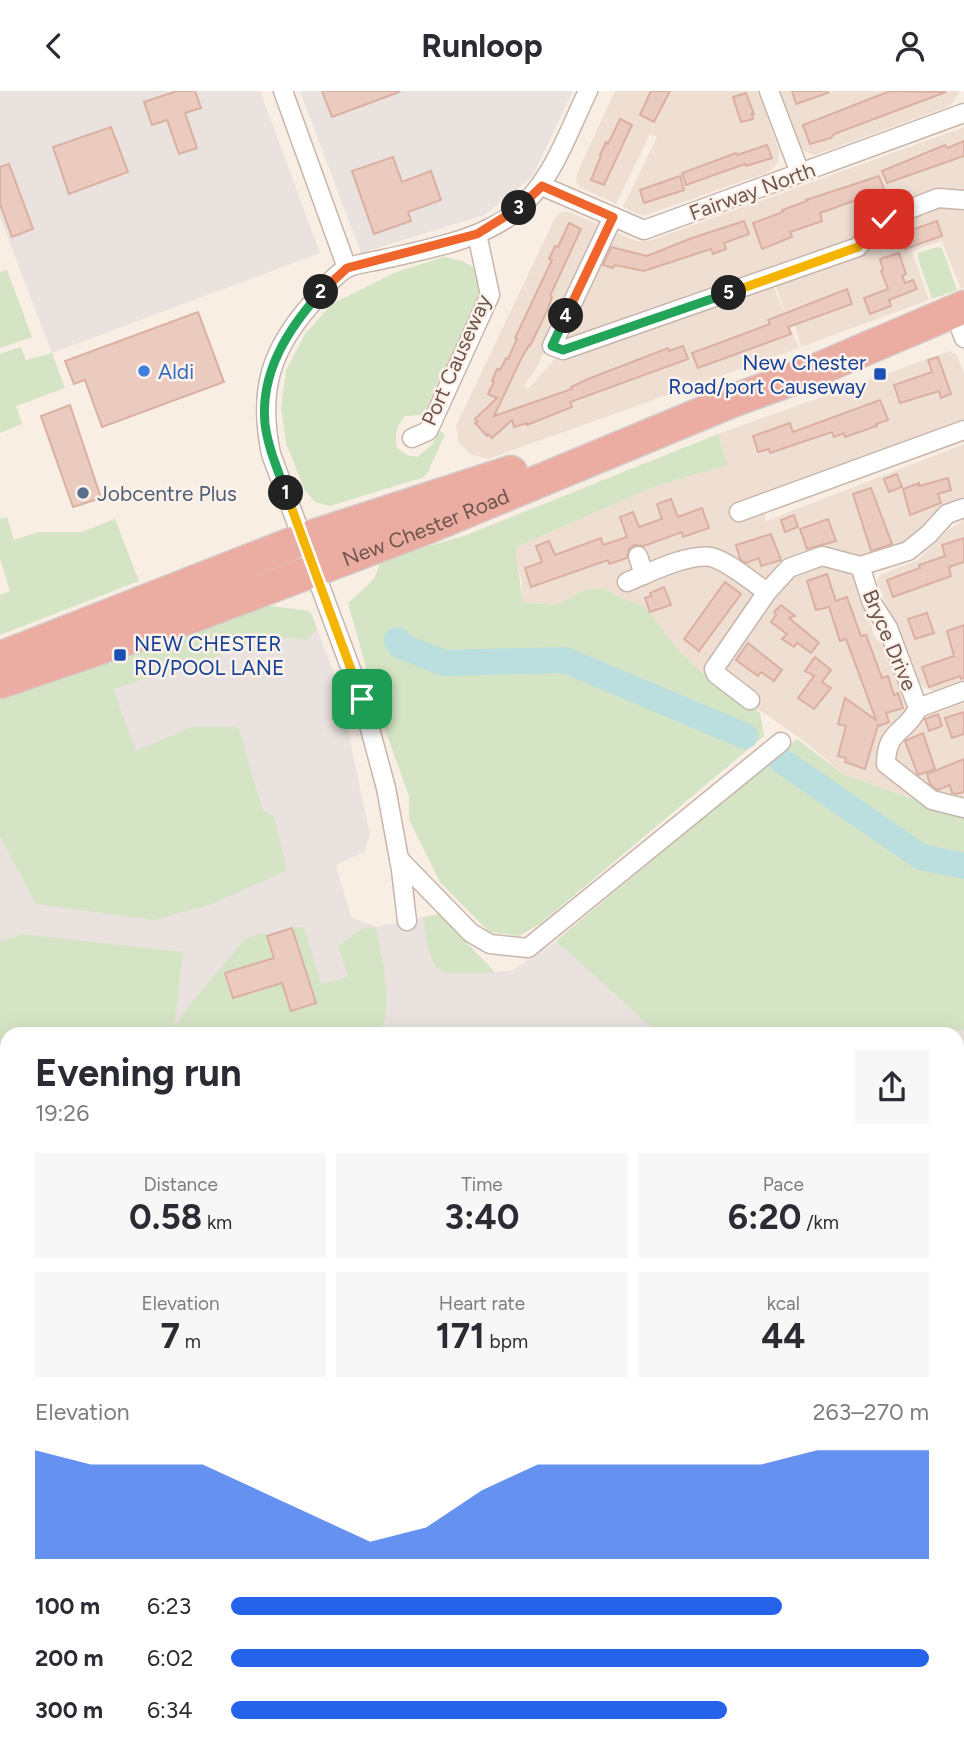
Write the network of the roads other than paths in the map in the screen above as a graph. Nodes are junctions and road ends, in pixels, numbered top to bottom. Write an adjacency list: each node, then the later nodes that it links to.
1 (283, 91): 10 (street)
2 (588, 91): 6 (street)
3 (769, 91): 5 (street)
4 (964, 113): 5 (street, Fairway North)
5 (800, 173): 8 (street, Fairway North)
6 (542, 186): 8 (street, Fairway North); 9 (street)
7 (964, 200): 8 (street)
8 (613, 217)
9 (477, 234): 10 (street); 14 (street, Port Causeway)
10 (347, 268): 17 (street)
11 (961, 322): 13 (highway, New Chester Road)
12 (964, 431): 16 (street)
13 (651, 434): 17 (highway, New Chester Road); 20 (highway, New Chester Road)
14 (412, 438)
15 (964, 508): 19 (street)
16 (739, 512)
17 (304, 540): 20 (street); 22 (highway, New Chester Road)
18 (638, 556): 21 (street)
19 (860, 566): 21 (street); 26 (street, Bryce Drive)
20 (315, 569): 23 (highway, New Chester Road); 29 (street)
21 (767, 592): 25 (street)
22 (0, 658)
23 (0, 682)
24 (964, 691): 26 (street, Bryce Drive)
25 (750, 700)
26 (918, 708): 28 (street)
27 (782, 741): 29 (street)
28 (964, 808)
29 (399, 859): 30 (street)
30 (407, 921)

